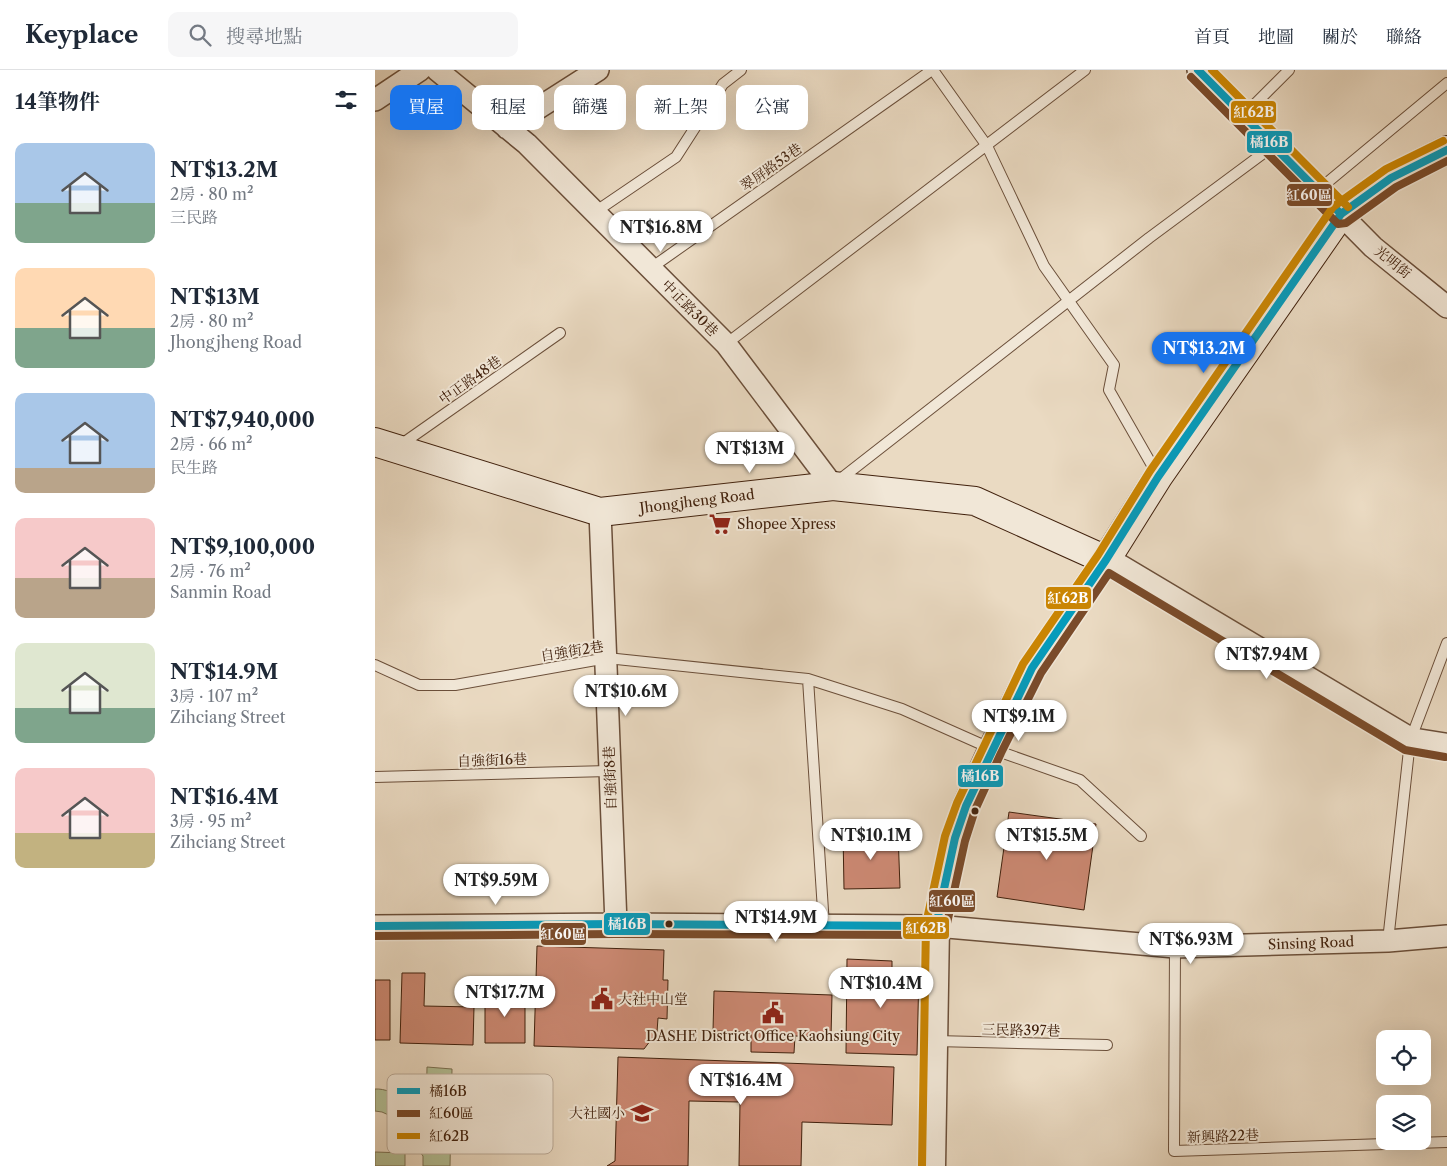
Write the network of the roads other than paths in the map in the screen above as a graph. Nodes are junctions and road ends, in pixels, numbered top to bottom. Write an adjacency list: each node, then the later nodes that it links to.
1 (420, 70): 11 (street)
2 (437, 70): 10 (street, 中正路30巷)
3 (598, 70): 12 (street)
4 (741, 70): 19 (lane)
5 (932, 70): 15 (lane); 21 (lane, 翠屏路53巷)
6 (1085, 70): 15 (lane)
7 (1198, 70): 13 (street, 光明街)
8 (1289, 70): 13 (lane)
9 (1447, 83): 18 (lane)
10 (472, 99)
11 (375, 100)
12 (544, 104)
13 (1243, 116): 16 (street, 光明街)
14 (510, 130): 19 (street, 中正路30巷)
15 (987, 146): 22 (lane); 25 (lane)
16 (1273, 146): 18 (street, 光明街); 22 (lane)
17 (1447, 150): 20 (main road)
18 (1317, 192): 20 (street, 光明街)
19 (595, 212): 21 (street, 中正路30巷)
20 (1341, 214): 23 (street, 光明街); 27 (main road)
21 (651, 268): 25 (street, 中正路30巷)
22 (1069, 302): 27 (lane); 28 (lane)
23 (1447, 307)
24 (560, 333): 26 (lane, 中正路48巷)
25 (726, 344): 28 (street, 中正路30巷)
26 (385, 446): 29 (main road, Jhongjheng Road)
27 (1158, 477): 30 (main road)
28 (833, 486): 29 (main road, Jhongjheng Road); 30 (main road, Jhongjheng Road)
29 (600, 512): 32 (street, 自強街8巷)
30 (1106, 560): 35 (street); 37 (street)
31 (1447, 643): 35 (lane)
32 (607, 658): 33 (lane, 自強街2巷); 34 (lane, 自強街2巷); 38 (street, 自強街8巷)
33 (375, 665)
34 (808, 679): 37 (lane, 自強街2巷); 43 (lane)
35 (1410, 741): 36 (street); 46 (lane)
36 (1447, 747)
37 (992, 749): 40 (lane, 自強街2巷); 44 (street)
38 (609, 771): 39 (lane, 自強街16巷); 41 (street, 自強街8巷)
39 (375, 777)
40 (1141, 836)
41 (616, 924): 42 (street, Sinsing Road); 43 (street, Sinsing Road)
42 (375, 926)
43 (824, 926): 44 (street, Sinsing Road)
44 (937, 926): 47 (street, Sinsing Road); 48 (street)
45 (1447, 936): 46 (street, Sinsing Road)
46 (1389, 941): 47 (street, Sinsing Road)
47 (1175, 947): 50 (lane, 新興路22巷)
48 (934, 1042): 49 (lane, 三民路397巷); 51 (street)
49 (1107, 1045)
50 (1447, 1142)
51 (932, 1166)

